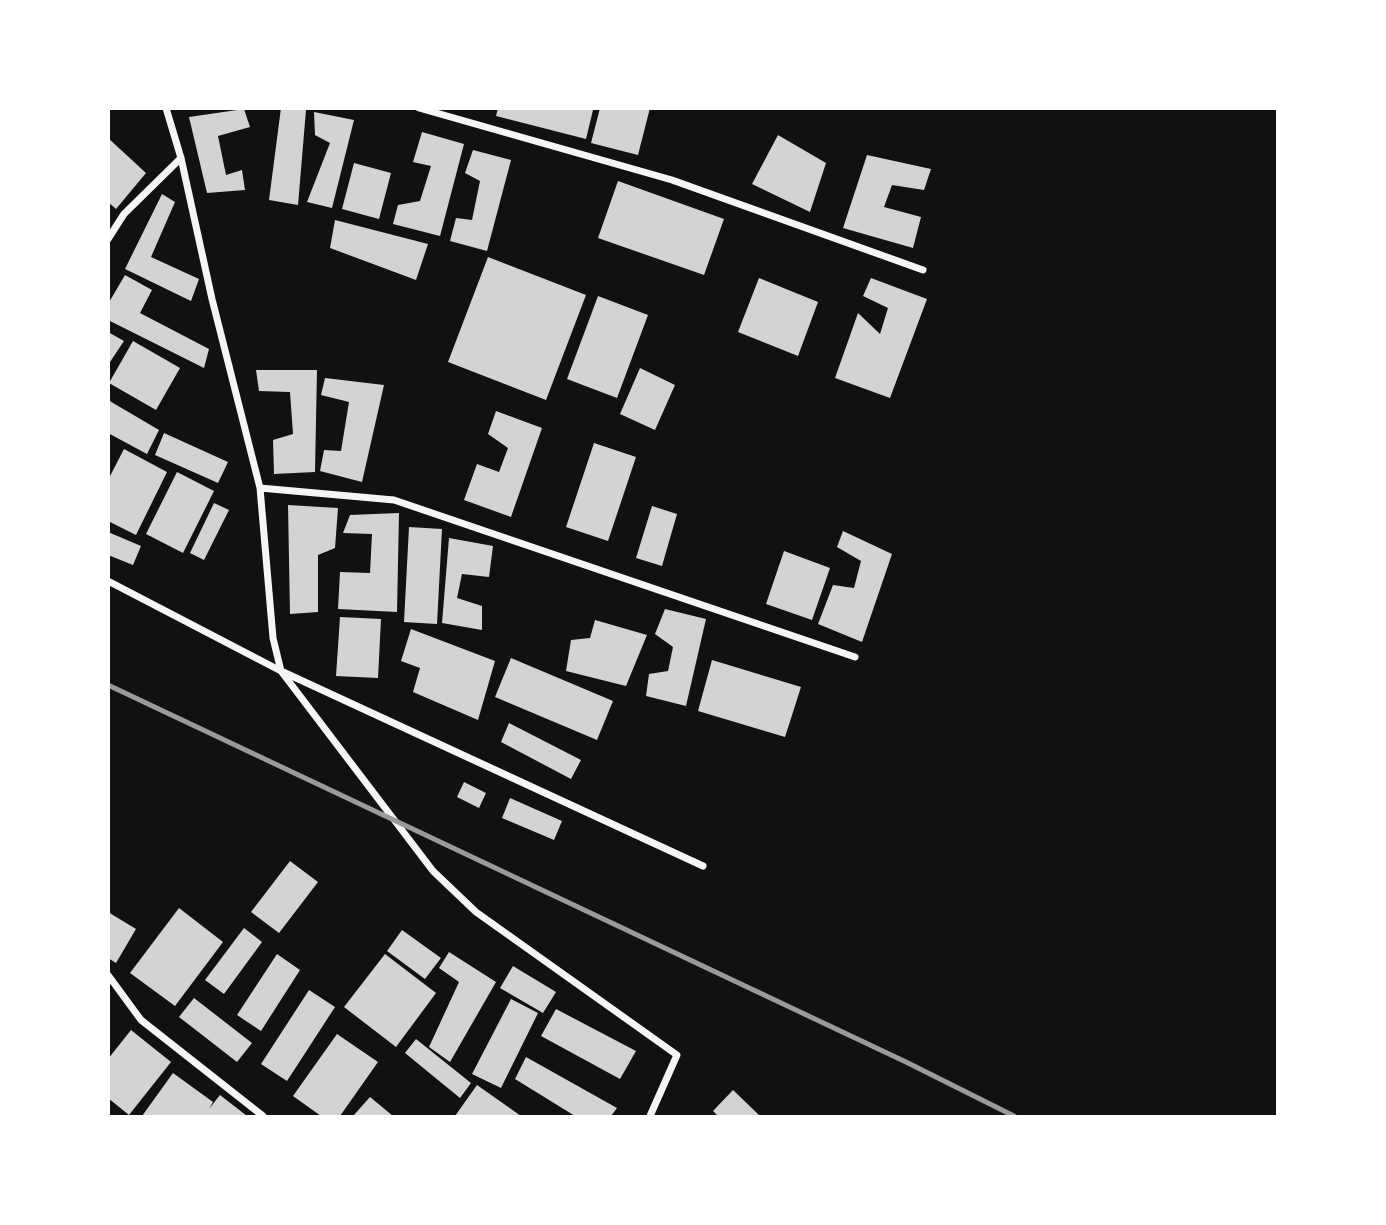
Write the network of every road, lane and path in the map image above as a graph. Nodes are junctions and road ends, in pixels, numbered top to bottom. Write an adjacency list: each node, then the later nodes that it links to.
1 (166, 108): 3 (street)
2 (419, 108): 5 (street)
3 (181, 158): 4 (street); 6 (street)
4 (108, 239)
5 (923, 270)
6 (260, 488): 8 (street); 9 (street)
7 (108, 581): 9 (street)
8 (855, 657)
9 (281, 671): 10 (street); 13 (street)
10 (703, 866)
11 (108, 975): 12 (street)
12 (263, 1116)
13 (650, 1116)

